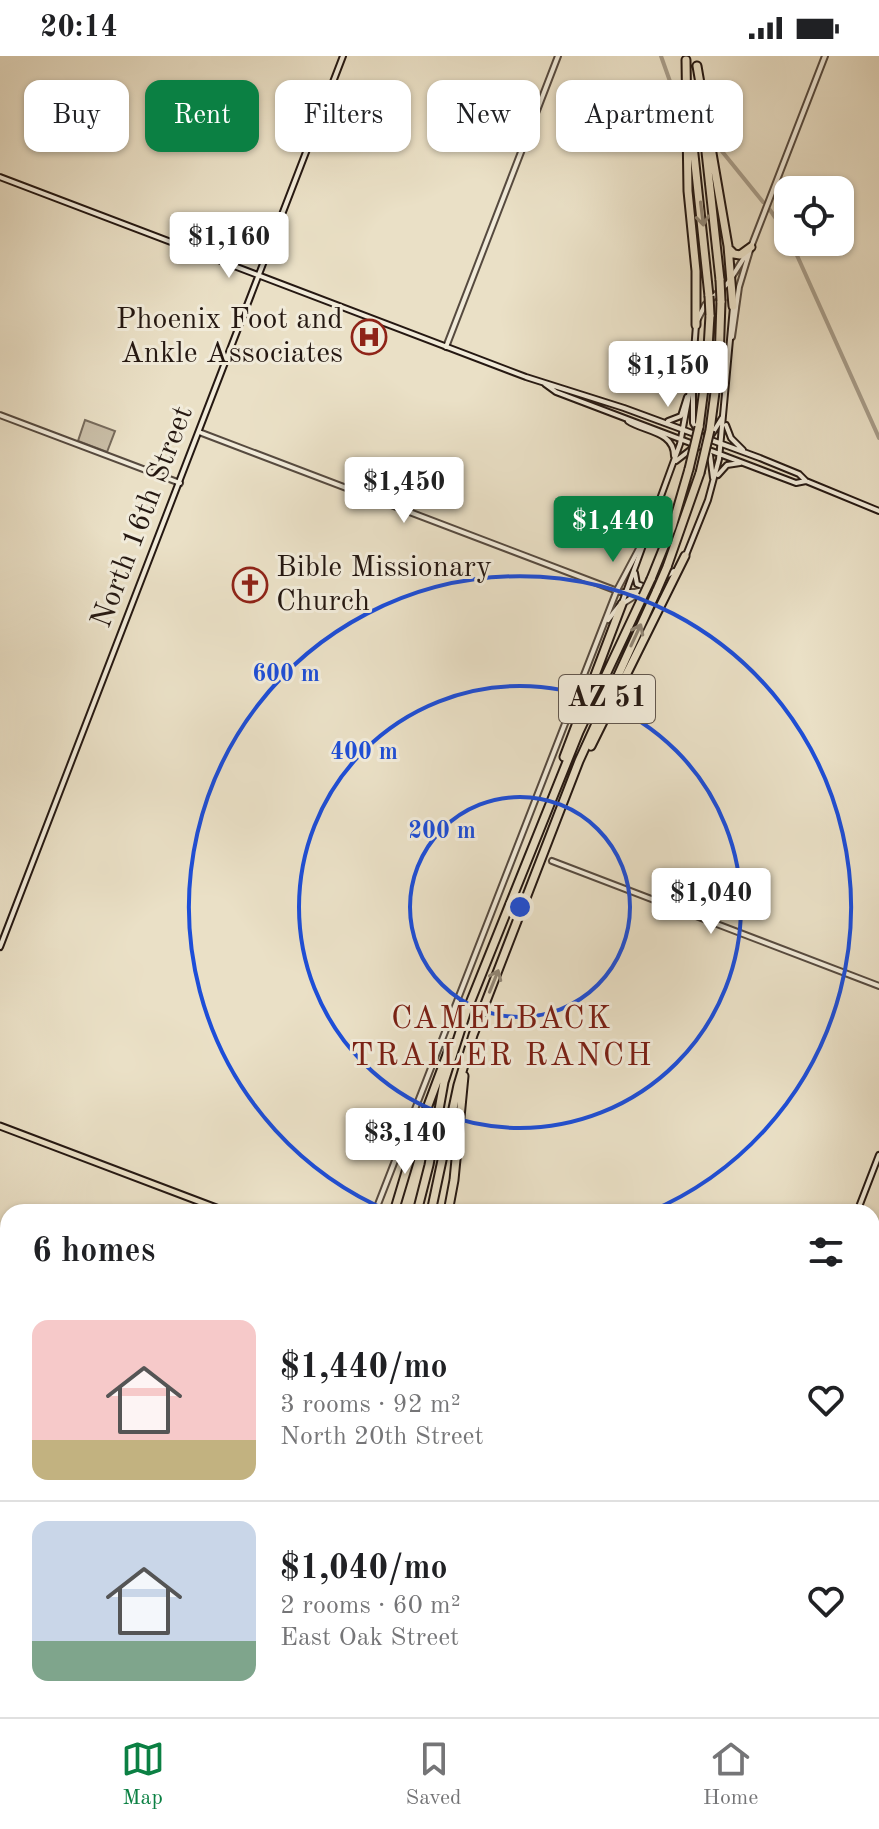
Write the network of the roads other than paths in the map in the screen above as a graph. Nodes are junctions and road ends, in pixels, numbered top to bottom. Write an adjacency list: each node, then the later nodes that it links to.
1 (343, 56): 15 (main road, North 16th Street)
2 (558, 56): 21 (main road)
3 (697, 56): 7 (highway, AZ 51)
4 (825, 56): 14 (main road)
5 (686, 58): 6 (highway)
6 (687, 80)
7 (699, 80)
8 (688, 152): 19 (highway)
9 (694, 152): 44 (highway, AZ 51, one-way to 44, bridge)
10 (704, 152): 44 (highway, AZ 51, bridge)
11 (712, 152): 13 (highway)
12 (0, 177): 15 (main road)
13 (728, 246): 14 (highway); 16 (highway)
14 (751, 247): 16 (main road); 20 (main road)
15 (259, 277): 21 (main road); 29 (main road, North 16th Street)
16 (732, 278): 17 (main road); 18 (highway)
17 (721, 290): 18 (main road); 19 (main road)
18 (733, 306): 20 (main road)
19 (696, 325): 22 (main road)
20 (731, 339): 24 (main road)
21 (446, 347): 23 (main road)
22 (692, 379): 27 (main road); 28 (main road); 31 (main road)
23 (545, 384): 26 (main road); 27 (main road)
24 (726, 407): 31 (main road); 32 (main road); 33 (main road)
25 (0, 415): 39 (main road)
26 (623, 417): 30 (main road); 36 (main road)
27 (658, 420): 28 (main road)
28 (683, 429): 30 (main road); 31 (main road)
29 (199, 432): 39 (main road, North 16th Street); 45 (main road)
30 (681, 439): 31 (main road); 36 (main road)
31 (701, 441): 32 (main road); 34 (main road); 36 (main road); 37 (main road)
32 (721, 444): 33 (main road); 34 (main road)
33 (744, 452): 38 (main road)
34 (720, 454): 35 (main road); 37 (main road)
35 (746, 464): 37 (main road); 38 (main road)
36 (671, 470): 41 (main road)
37 (714, 480): 42 (main road)
38 (806, 481): 40 (main road)
39 (180, 483): 52 (main road, North 16th Street)
40 (879, 511)
41 (649, 532): 43 (main road); 45 (main road)
42 (685, 556): 44 (main road); 50 (highway)
43 (635, 571): 44 (main road); 46 (main road)
44 (652, 586): 46 (main road); 47 (main road); 49 (highway, AZ 51, bridge); 50 (highway, AZ 51, one-way to 44)
45 (617, 590): 46 (main road); 47 (main road); 48 (main road)
46 (627, 592): 47 (main road)
47 (622, 604): 48 (main road); 49 (highway)
48 (605, 625): 59 (main road)
49 (548, 804): 54 (highway, AZ 51)
50 (561, 809): 55 (highway, AZ 51, one-way to 50)
51 (552, 861): 53 (main road)
52 (0, 947)
53 (879, 986)
54 (466, 1013): 60 (highway); 61 (highway, AZ 51)
55 (466, 1054): 62 (highway, AZ 51); 63 (highway)
56 (0, 1126): 58 (main road)
57 (879, 1155): 64 (main road)
58 (206, 1204)
59 (378, 1204)
60 (398, 1204)
61 (419, 1204)
62 (433, 1204)
63 (450, 1204)
64 (860, 1204)

